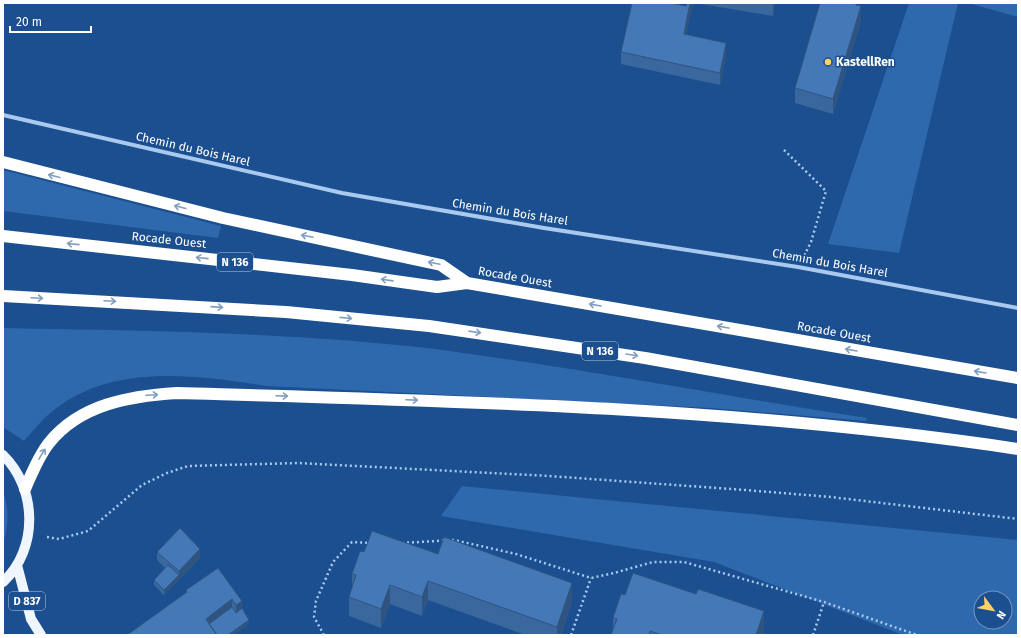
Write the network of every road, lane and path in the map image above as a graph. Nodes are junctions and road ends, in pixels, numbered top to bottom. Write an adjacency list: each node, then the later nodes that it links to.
1 (3, 115): 5 (street, Chemin du Bois Harel)
2 (784, 150): 5 (path)
3 (3, 162): 6 (highway, one-way to 3)
4 (3, 236): 6 (highway, Rocade Ouest / N 136, one-way to 4)
5 (798, 267): 8 (street, Chemin du Bois Harel)
6 (467, 283): 9 (highway, Rocade Ouest / N 136, one-way to 6)
7 (3, 296): 10 (highway, N 136, one-way to 10)
8 (1018, 308)
9 (1018, 378)
10 (1018, 425)
11 (1018, 449): 13 (highway, one-way to 11)
12 (3, 455): 13 (main road)
13 (25, 489): 15 (main road)
14 (1018, 519): 15 (path)
15 (29, 534): 18 (main road)
16 (377, 543): 23 (path)
17 (396, 543): 19 (path)
18 (16, 565): 20 (main road); 22 (main road, D 837)
19 (591, 578): 21 (path); 24 (path)
20 (3, 582)
21 (824, 602): 25 (path); 26 (path)
22 (41, 635)
23 (324, 635)
24 (571, 635)
25 (813, 635)
26 (917, 635)

